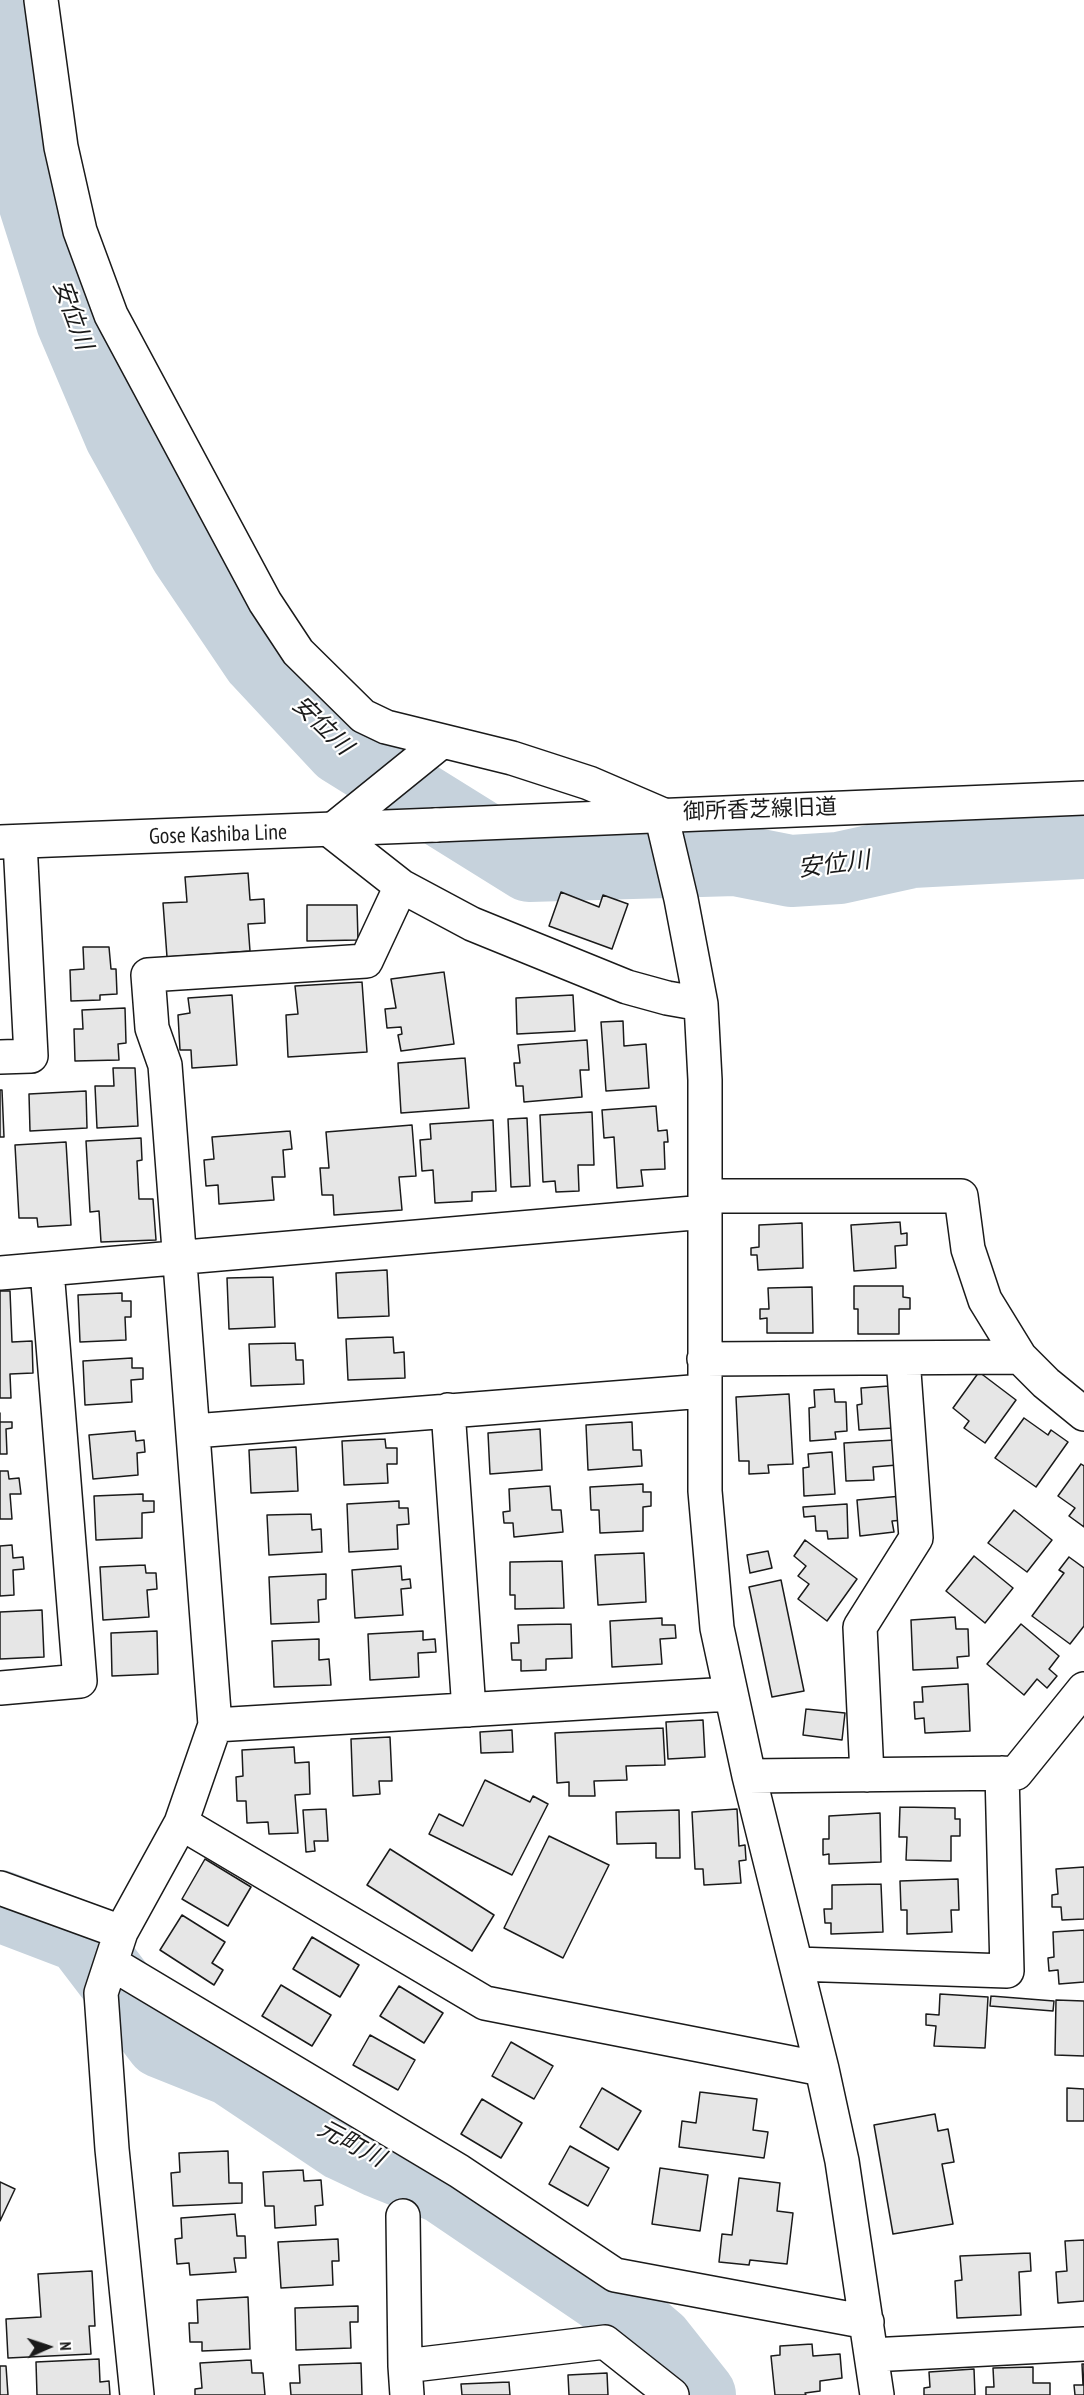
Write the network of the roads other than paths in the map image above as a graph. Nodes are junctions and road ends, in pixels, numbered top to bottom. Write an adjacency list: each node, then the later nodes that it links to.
1 (41, 0): 2 (street)
2 (429, 752): 5 (street); 6 (street)
3 (1084, 798): 5 (street, 御所香芝線旧道)
4 (436, 825): 5 (street, 御所香芝線旧道); 6 (street, Gose Kashiba Line)
5 (663, 825): 9 (street)
6 (331, 831): 7 (street, Gose Kashiba Line); 8 (street)
7 (10, 842): 10 (street)
8 (401, 886): 9 (street); 12 (street)
9 (700, 1004): 11 (street)
10 (0, 1057)
11 (706, 1204): 12 (street); 15 (street); 17 (street)
12 (178, 1260): 13 (street); 21 (street)
13 (47, 1270): 14 (street); 22 (street)
14 (0, 1273)
15 (1020, 1357): 16 (street); 20 (street)
16 (903, 1358): 17 (street); 28 (street)
17 (704, 1359): 18 (street)
18 (704, 1392): 19 (street); 24 (street)
19 (448, 1410): 21 (street); 25 (street)
20 (1084, 1414)
21 (194, 1431): 26 (street)
22 (0, 1688)
23 (1084, 1689): 27 (street)
24 (730, 1694): 25 (street); 29 (street)
25 (469, 1710): 26 (street)
26 (215, 1725): 30 (street)
27 (1002, 1773): 28 (street); 33 (street)
28 (867, 1775): 29 (street)
29 (749, 1776): 33 (street)
30 (182, 1823): 32 (street); 35 (street)
31 (0, 1888): 32 (street)
32 (121, 1932): 34 (street)
33 (796, 1964): 35 (street)
34 (106, 1978): 37 (street); 41 (street)
35 (822, 2069): 37 (street)
36 (404, 2216): 40 (street)
37 (867, 2322): 39 (street)
38 (1084, 2344): 39 (street)
39 (871, 2355): 43 (street)
40 (406, 2380): 42 (street)
41 (137, 2395)
42 (672, 2395)
43 (876, 2395)

